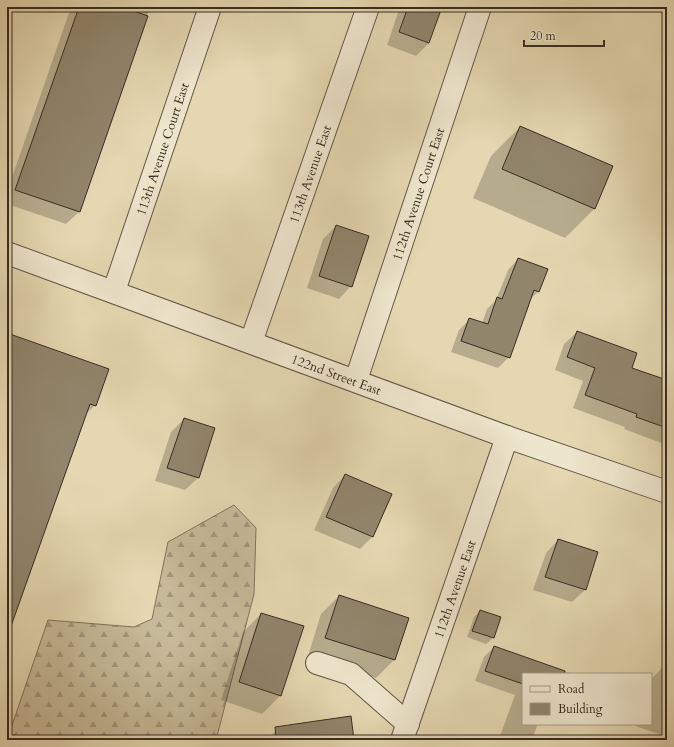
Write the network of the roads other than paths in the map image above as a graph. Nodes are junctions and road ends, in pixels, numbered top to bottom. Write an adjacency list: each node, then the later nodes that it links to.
1 (210, 7): 5 (street, 113th Avenue Court East)
2 (368, 7): 6 (street, 113th Avenue East)
3 (480, 7): 7 (street, 112th Avenue Court East)
4 (7, 253): 5 (street, 122nd Street East)
5 (114, 291): 6 (street, 122nd Street East)
6 (251, 342): 7 (street, 122nd Street East)
7 (356, 380): 8 (street, 122nd Street East)
8 (507, 437): 9 (street, 122nd Street East); 11 (street, 112th Avenue East)
9 (667, 492)
10 (316, 664): 11 (street)
11 (405, 732)

